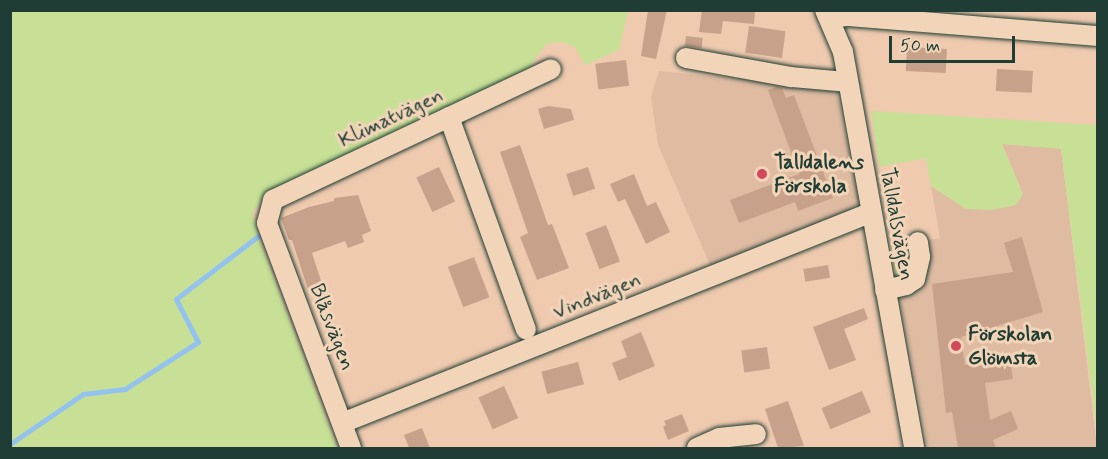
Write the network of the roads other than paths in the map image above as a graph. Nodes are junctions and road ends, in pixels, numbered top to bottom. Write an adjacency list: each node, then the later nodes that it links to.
1 (827, 14): 2 (street); 5 (street, Talldalsvägen)
2 (1098, 36)
3 (686, 58): 5 (street)
4 (551, 69): 6 (street, Klimatvägen)
5 (848, 82): 7 (street, Talldalsvägen)
6 (449, 117): 8 (street, Klimatvägen); 11 (street)
7 (870, 213): 10 (street, Talldalsvägen); 12 (street, Vindvägen)
8 (267, 223): 12 (street, Blåsvägen)
9 (918, 242): 10 (street)
10 (885, 290): 16 (street, Talldalsvägen)
11 (526, 330)
12 (342, 423): 14 (street, Blåsvägen)
13 (756, 434): 15 (street)
14 (351, 448)
15 (697, 448)
16 (914, 448)

